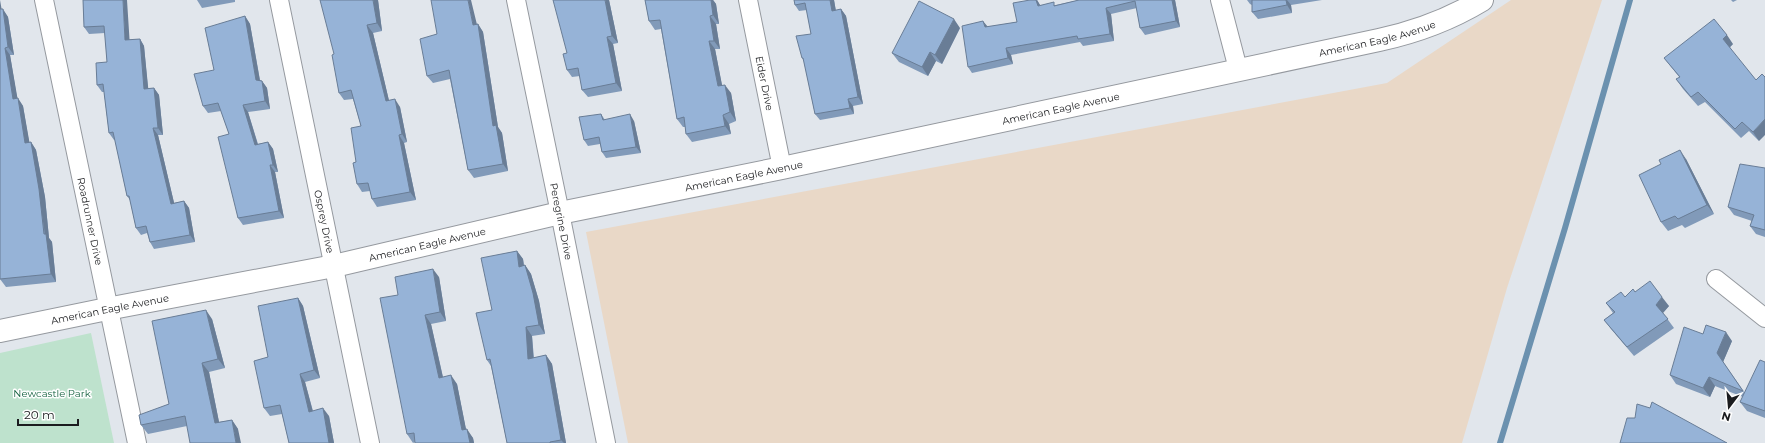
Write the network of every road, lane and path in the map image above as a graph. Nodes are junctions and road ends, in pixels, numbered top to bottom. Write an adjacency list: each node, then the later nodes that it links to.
1 (44, 0): 12 (street, Roadrunner Drive)
2 (279, 0): 10 (street, Osprey Drive)
3 (516, 0): 9 (street, Peregrine Drive)
4 (748, 0): 8 (street, Eider Drive)
5 (1220, 0): 7 (street)
6 (1482, 0): 7 (street, American Eagle Avenue)
7 (1238, 69): 8 (street, American Eagle Avenue)
8 (782, 168): 9 (street, American Eagle Avenue)
9 (560, 213): 10 (street, American Eagle Avenue); 17 (street, Peregrine Drive)
10 (334, 266): 12 (street, American Eagle Avenue); 16 (street, Osprey Drive)
11 (1716, 279): 13 (street)
12 (107, 309): 14 (street, American Eagle Avenue); 15 (street, Roadrunner Drive)
13 (1765, 318)
14 (0, 331)
15 (137, 443)
16 (370, 443)
17 (606, 443)

